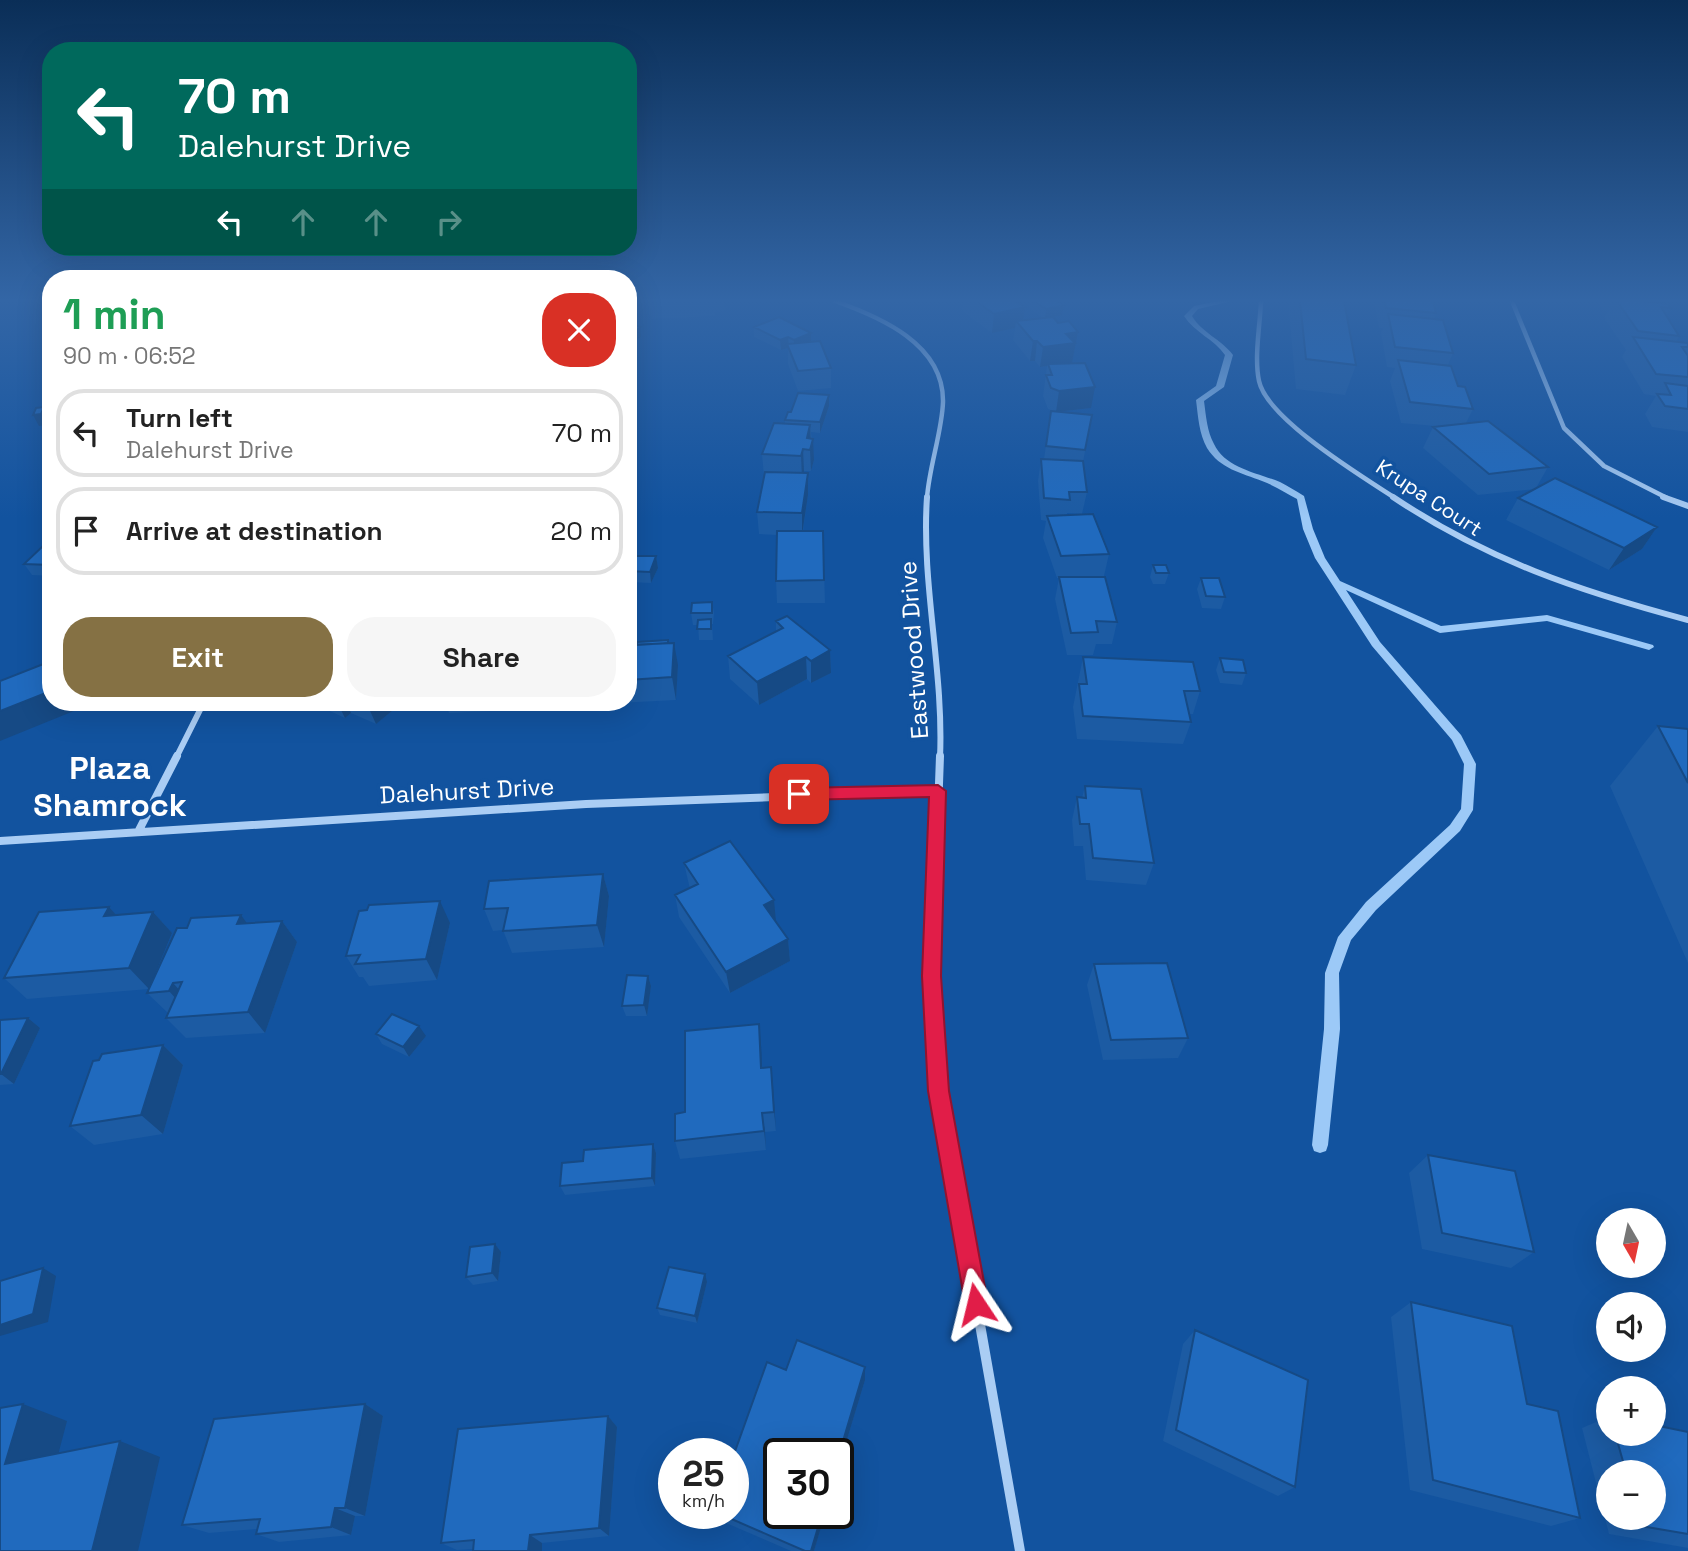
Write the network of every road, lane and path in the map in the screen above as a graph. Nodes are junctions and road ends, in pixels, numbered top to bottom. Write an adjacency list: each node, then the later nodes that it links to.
1 (935, 373): 7 (street, Eastwood Drive)
2 (1259, 373): 5 (street, Krupa Court)
3 (1542, 373): 4 (street)
4 (1688, 506)
5 (1688, 620)
6 (199, 711): 8 (street)
7 (938, 791): 8 (street, Dalehurst Drive); 10 (street, Eastwood Drive)
8 (138, 832): 9 (street, Dalehurst Drive)
9 (0, 841)
10 (1020, 1551)

